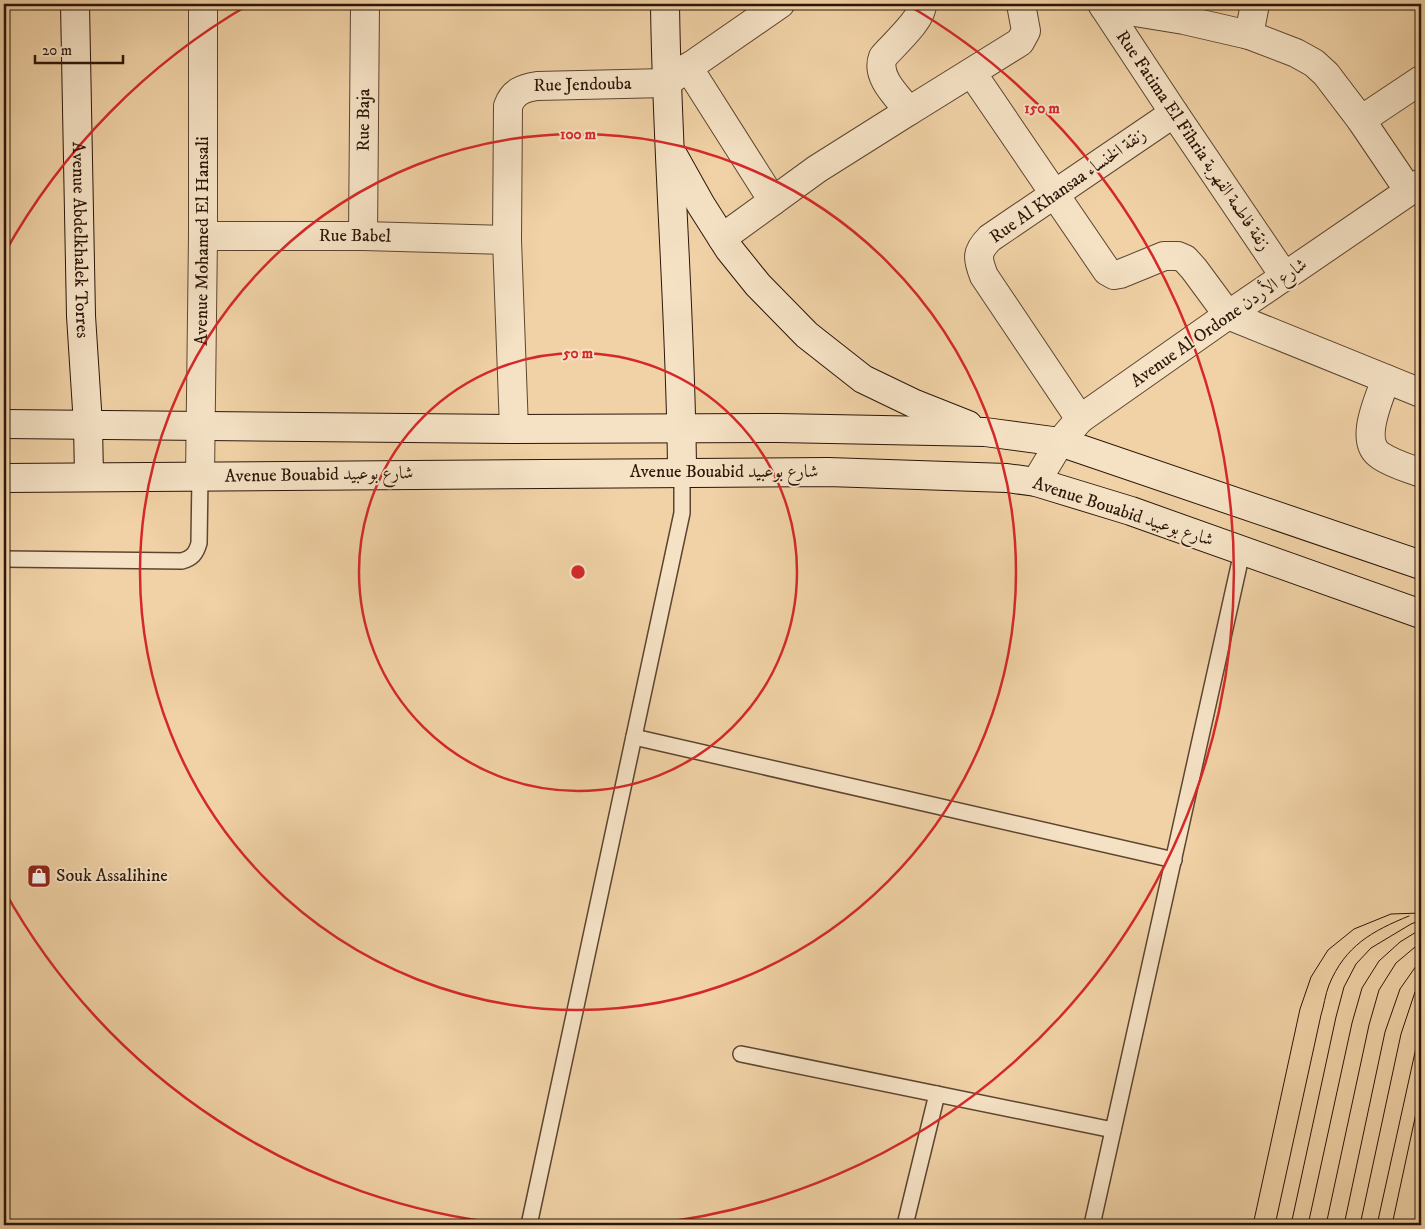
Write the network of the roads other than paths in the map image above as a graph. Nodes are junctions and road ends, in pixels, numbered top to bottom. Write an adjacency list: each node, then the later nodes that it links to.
1 (75, 4): 32 (street, Avenue Abdelkhalek Torres)
2 (203, 4): 22 (street, Avenue Mohamed El Hansali)
3 (365, 4): 23 (street, Rue Baja)
4 (665, 4): 14 (street)
5 (780, 4): 11 (street)
6 (922, 4): 15 (street)
7 (1021, 4): 12 (street)
8 (1255, 4): 10 (street)
9 (1103, 5): 10 (street); 16 (street, Rue Fatima El Fihria زنقة فاطمة الفهربة)
10 (1249, 35): 17 (street)
11 (688, 67): 14 (street); 21 (street)
12 (972, 73): 15 (street); 20 (street)
13 (1421, 80): 17 (street)
14 (666, 83): 18 (street); 25 (street, Rue Jendouba)
15 (909, 111): 21 (street)
16 (1174, 113): 20 (street, Rue Al Khansaa زنقة الخنساء); 26 (street, Rue Fatima El Fihria زنقة فاطمة الفهربة)
17 (1361, 120): 19 (street)
18 (670, 150): 24 (street); 34 (street)
19 (1415, 187): 26 (street, Avenue Al Ordone شارع الأردن)
20 (1054, 194): 27 (street); 30 (street, Rue Al Khansaa زنقة الخنساء)
21 (773, 201): 24 (street)
22 (203, 236): 23 (street, Rue Babel); 33 (street, Avenue Mohamed El Hansali)
23 (363, 236): 25 (street, Rue Babel)
24 (722, 238): 36 (street)
25 (507, 240): 35 (street)
26 (1285, 277): 27 (street, Avenue Al Ordone شارع الأردن)
27 (1228, 315): 28 (street); 30 (street, Avenue Al Ordone شارع الأردن)
28 (1386, 379): 29 (street); 39 (street)
29 (1421, 393)
30 (1080, 419): 37 (street, Avenue Al Ordone شارع الأردن)
31 (4, 424): 32 (street)
32 (88, 425): 33 (street); 40 (street, Avenue Abdelkhalek Torres)
33 (200, 426): 35 (street); 41 (street, Avenue Mohamed El Hansali)
34 (682, 427): 35 (street); 36 (street); 38 (street)
35 (514, 429)
36 (986, 432): 37 (street)
37 (1060, 442): 43 (street, Avenue Al Ordone شارع الأردن); 46 (street)
38 (682, 472): 41 (street, Avenue Bouabid شارع بوعبيد); 43 (street, Avenue Bouabid شارع بوعبيد); 48 (lane)
39 (1421, 473)
40 (89, 477): 41 (street, Avenue Bouabid شارع بوعبيد); 42 (street, Avenue Bouabid شارع بوعبيد)
41 (200, 477): 45 (lane)
42 (4, 478)
43 (1036, 482): 44 (street, Avenue Bouabid شارع بوعبيد)
44 (1242, 552): 47 (street, Avenue Bouabid شارع بوعبيد); 49 (lane)
45 (4, 559)
46 (1421, 565)
47 (1421, 614)
48 (634, 736): 49 (lane); 53 (lane)
49 (1174, 860): 52 (lane)
50 (741, 1054): 51 (lane)
51 (937, 1094): 52 (lane); 54 (lane)
52 (1113, 1130): 55 (lane)
53 (529, 1225)
54 (905, 1225)
55 (1092, 1225)

